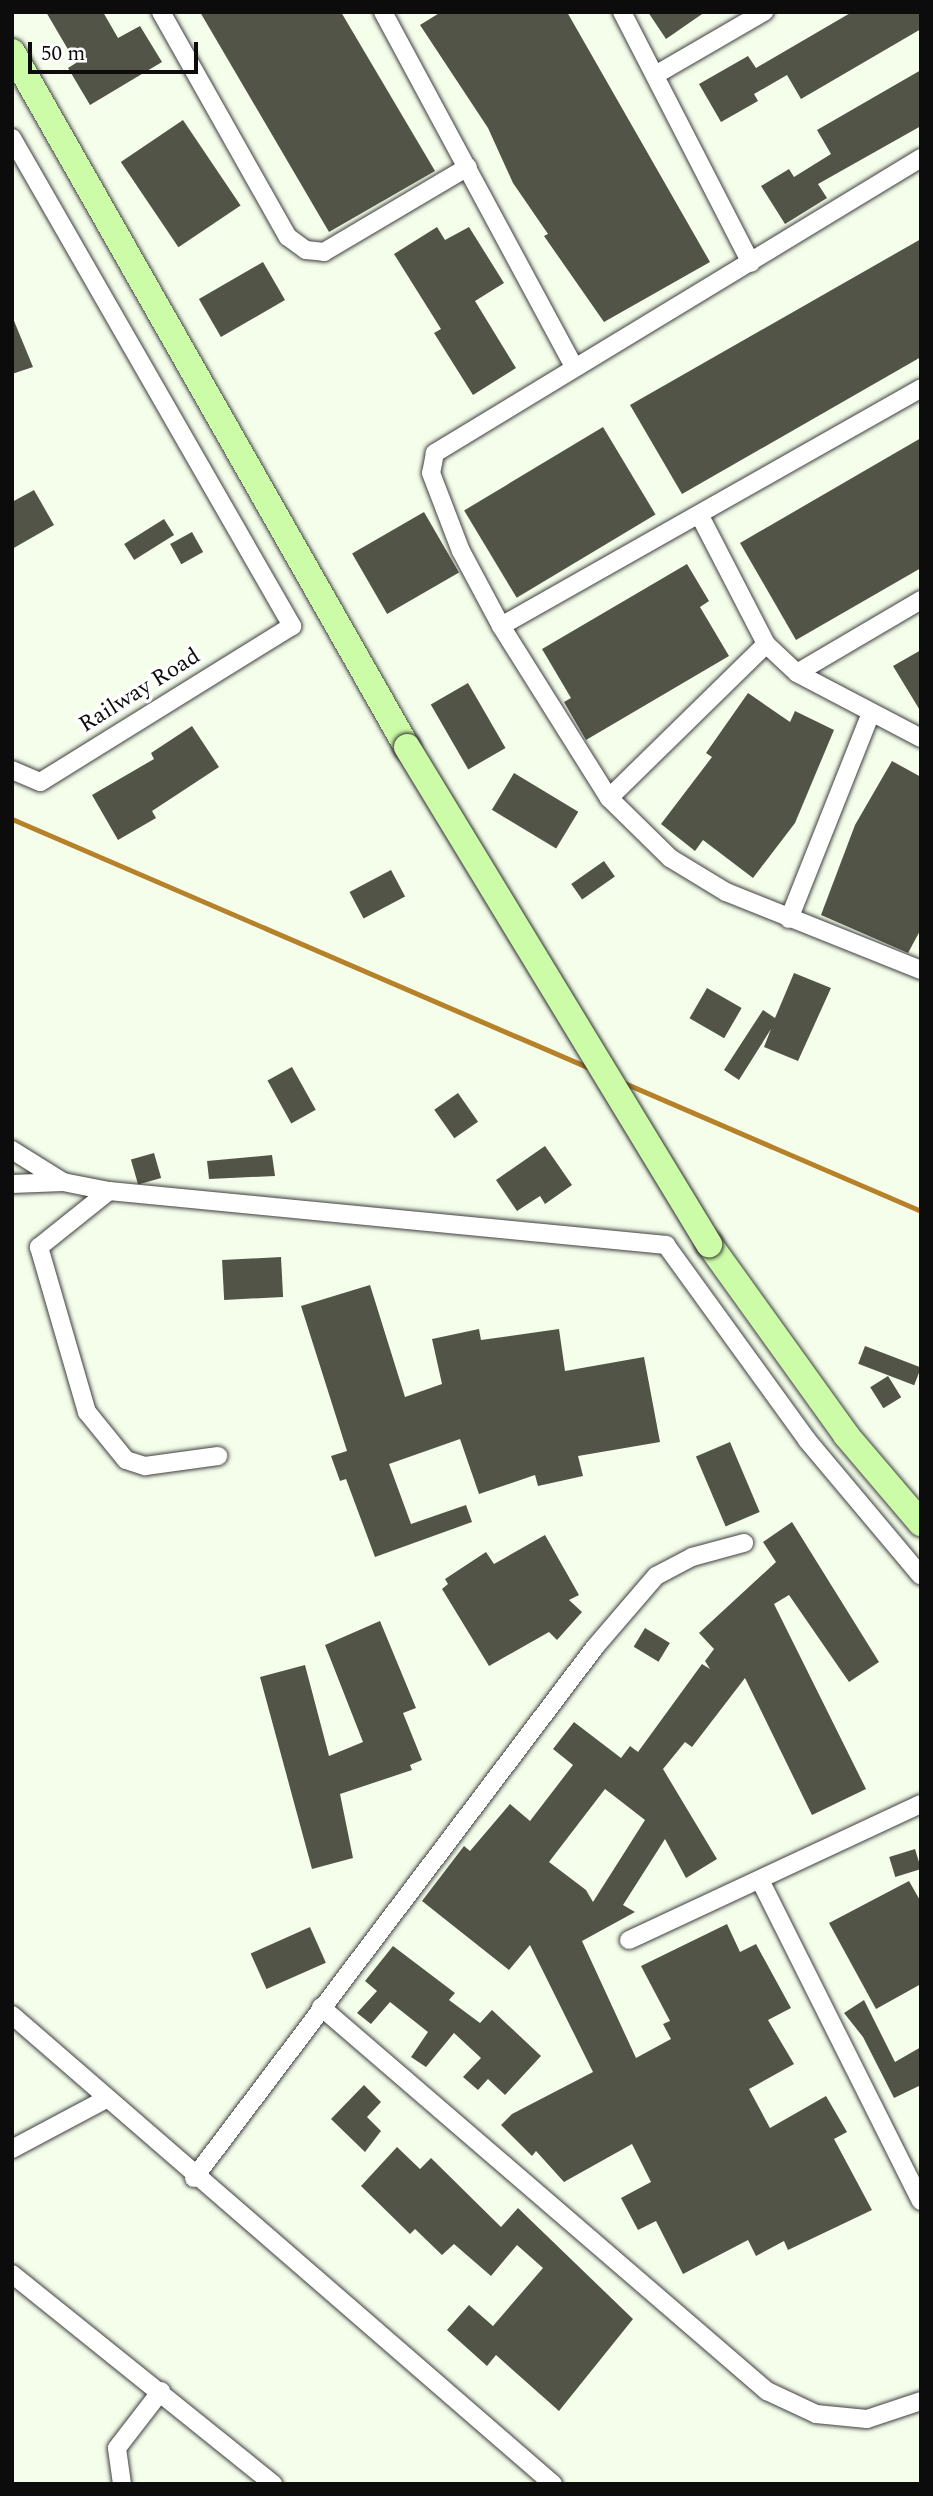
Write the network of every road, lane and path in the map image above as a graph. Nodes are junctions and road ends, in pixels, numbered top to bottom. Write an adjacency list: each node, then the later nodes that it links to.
1 (161, 12): 9 (street)
2 (383, 12): 9 (street)
3 (622, 12): 6 (street)
4 (764, 12): 6 (street)
5 (12, 52): 29 (main road, bridge)
6 (657, 74): 10 (street)
7 (12, 138): 20 (street, Railway Road)
8 (921, 158): 10 (street)
9 (468, 167): 11 (street)
10 (751, 263): 11 (street)
11 (574, 368): 15 (street)
12 (921, 388): 13 (street)
13 (700, 516): 15 (street); 16 (street)
14 (921, 600): 17 (street)
15 (500, 626): 21 (street)
16 (766, 644): 17 (street); 21 (street)
17 (797, 673): 18 (street)
18 (870, 715): 19 (street); 22 (street)
19 (921, 738)
20 (12, 770)
21 (609, 798): 22 (street)
22 (789, 919): 23 (street)
23 (921, 970)
24 (12, 1150): 25 (street)
25 (63, 1182): 26 (street); 27 (street)
26 (12, 1184)
27 (109, 1191): 28 (street); 31 (street)
28 (218, 1456)
29 (921, 1523)
30 (744, 1544): 35 (street)
31 (921, 1576)
32 (921, 1804): 33 (street)
33 (760, 1880): 34 (street); 40 (street)
34 (629, 1940)
35 (321, 2007): 39 (street); 43 (street)
36 (12, 2015): 37 (street)
37 (106, 2099): 38 (street); 39 (street)
38 (12, 2149)
39 (194, 2178): 46 (street)
40 (921, 2201)
41 (12, 2274): 42 (street)
42 (161, 2391): 44 (street); 45 (street)
43 (921, 2401)
44 (122, 2484)
45 (274, 2484)
46 (553, 2484)

